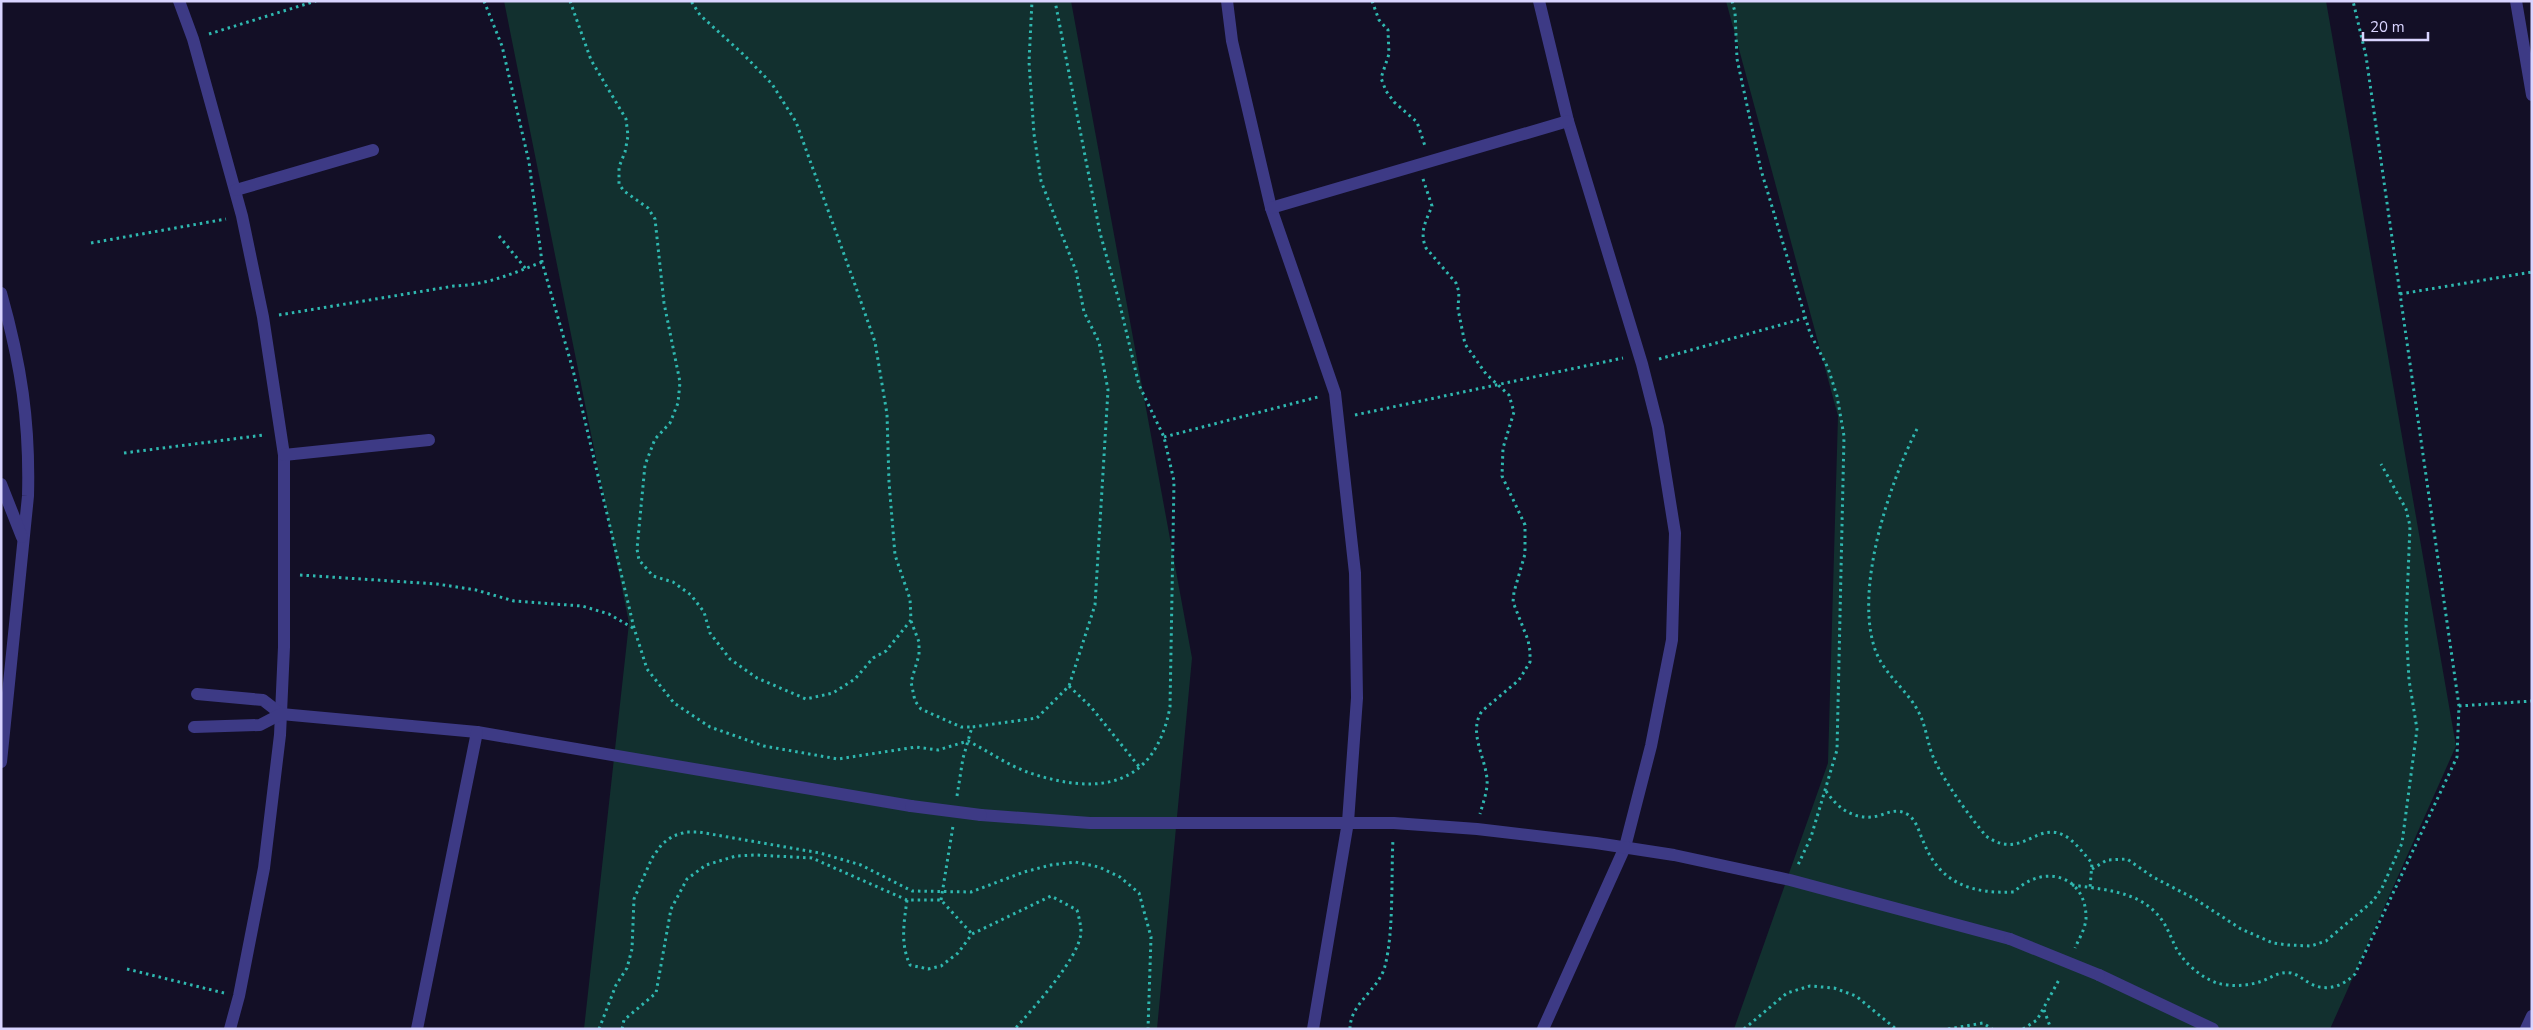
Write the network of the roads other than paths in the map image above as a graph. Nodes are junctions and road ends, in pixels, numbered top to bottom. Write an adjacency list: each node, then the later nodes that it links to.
1 (178, 1): 8 (street)
2 (1227, 1): 9 (street)
3 (1539, 1): 6 (street)
4 (2516, 1): 5 (street)
5 (2532, 95)
6 (1568, 121): 9 (street); 21 (street)
7 (374, 150): 8 (street)
8 (236, 190): 12 (street)
9 (1271, 208): 20 (street)
10 (1, 293): 14 (street)
11 (429, 440): 12 (street)
12 (284, 455): 16 (street)
13 (1, 484): 14 (street)
14 (23, 539): 19 (street)
15 (197, 694): 16 (street)
16 (282, 714): 17 (street); 18 (street); 23 (street)
17 (194, 727)
18 (477, 732): 20 (street, bridge); 24 (street)
19 (1, 762)
20 (1348, 822): 21 (street); 25 (street)
21 (1625, 847): 26 (street); 27 (street, bridge)
22 (2532, 1016): 28 (street)
23 (230, 1029)
24 (417, 1029)
25 (1313, 1029)
26 (1543, 1029)
27 (2213, 1029)
28 (2526, 1029)

